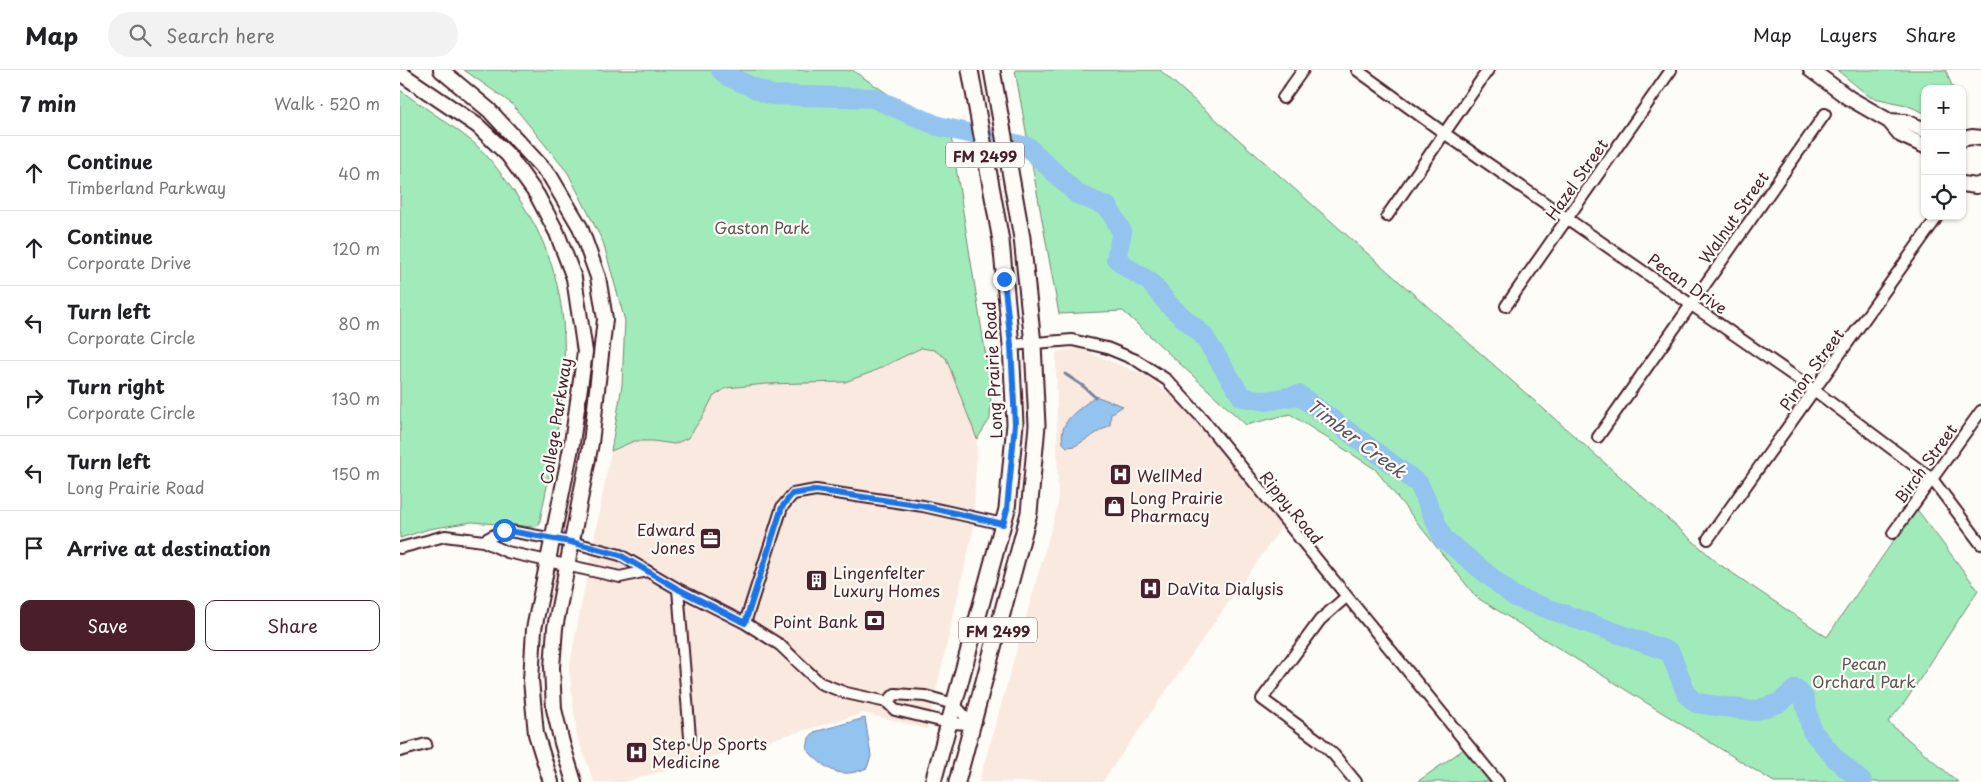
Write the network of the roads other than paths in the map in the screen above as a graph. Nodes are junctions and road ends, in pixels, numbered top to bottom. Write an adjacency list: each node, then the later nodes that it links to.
1 (441, 70): 11 (main road)
2 (970, 70): 28 (main road, Long Prairie Road / FM 2499)
3 (992, 70): 27 (main road, FM 2499)
4 (1303, 70): 10 (street)
5 (1357, 70): 16 (street, Pecan Drive)
6 (1488, 70): 16 (street)
7 (1671, 70): 23 (street, Hazel Street)
8 (1811, 70): 13 (main road)
9 (400, 74): 14 (main road, College Parkway)
10 (1283, 98)
11 (490, 110): 14 (main road); 29 (main road)
12 (1825, 114): 25 (street, Walnut Street)
13 (1889, 121): 15 (main road); 19 (main road)
14 (478, 126): 30 (main road, College Parkway)
15 (1921, 128)
16 (1444, 133): 22 (street); 23 (street, Pecan Drive)
17 (1980, 137): 18 (main road)
18 (1966, 139)
19 (1921, 144)
20 (1981, 184): 21 (main road)
21 (1966, 185)
22 (1387, 216)
23 (1567, 218): 25 (street, Pecan Drive); 26 (street, Hazel Street)
24 (1935, 220): 31 (street, Pinon Street)
25 (1691, 303): 31 (street, Pecan Drive); 33 (street, Walnut Street)
26 (1506, 306)
27 (1033, 344): 28 (street, Rippy Road); 47 (street, Rippy Road); 52 (main road, FM 2499)
28 (1011, 345): 35 (main road, Long Prairie Road / FM 2499)
29 (602, 351): 30 (main road); 40 (main road)
30 (585, 352): 37 (main road, College Parkway)
31 (1814, 390): 34 (street, Pecan Drive); 38 (street, Pinon Street)
32 (1981, 411): 34 (street, Birch Street)
33 (1598, 437)
34 (1932, 479): 36 (street, Birch Street); 41 (street, Pecan Drive)
35 (1003, 524): 48 (street); 50 (main road, Long Prairie Road / FM 2499)
36 (1893, 533)
37 (552, 539): 39 (street); 40 (street); 43 (main road, College Parkway)
38 (1708, 539)
39 (483, 541): 42 (street); 43 (street)
40 (571, 542): 44 (main road); 45 (street)
41 (1981, 544)
42 (400, 548)
43 (547, 561): 44 (street); 56 (main road, College Parkway)
44 (567, 566): 45 (street); 57 (main road)
45 (647, 571): 46 (street)
46 (678, 589): 48 (street); 53 (street)
47 (1346, 597): 60 (street); 61 (street, Rippy Road)
48 (745, 623): 49 (street)
49 (887, 702): 50 (street); 51 (street)
50 (954, 704): 51 (main road, Long Prairie Road / FM 2499); 52 (street)
51 (949, 723): 52 (street); 58 (main road, Long Prairie Road / FM 2499)
52 (972, 724): 59 (main road, FM 2499)
53 (690, 737)
54 (426, 744): 55 (street)
55 (400, 751)
56 (551, 782)
57 (574, 782)
58 (933, 782)
59 (957, 782)
60 (1356, 782)
61 (1498, 782)

